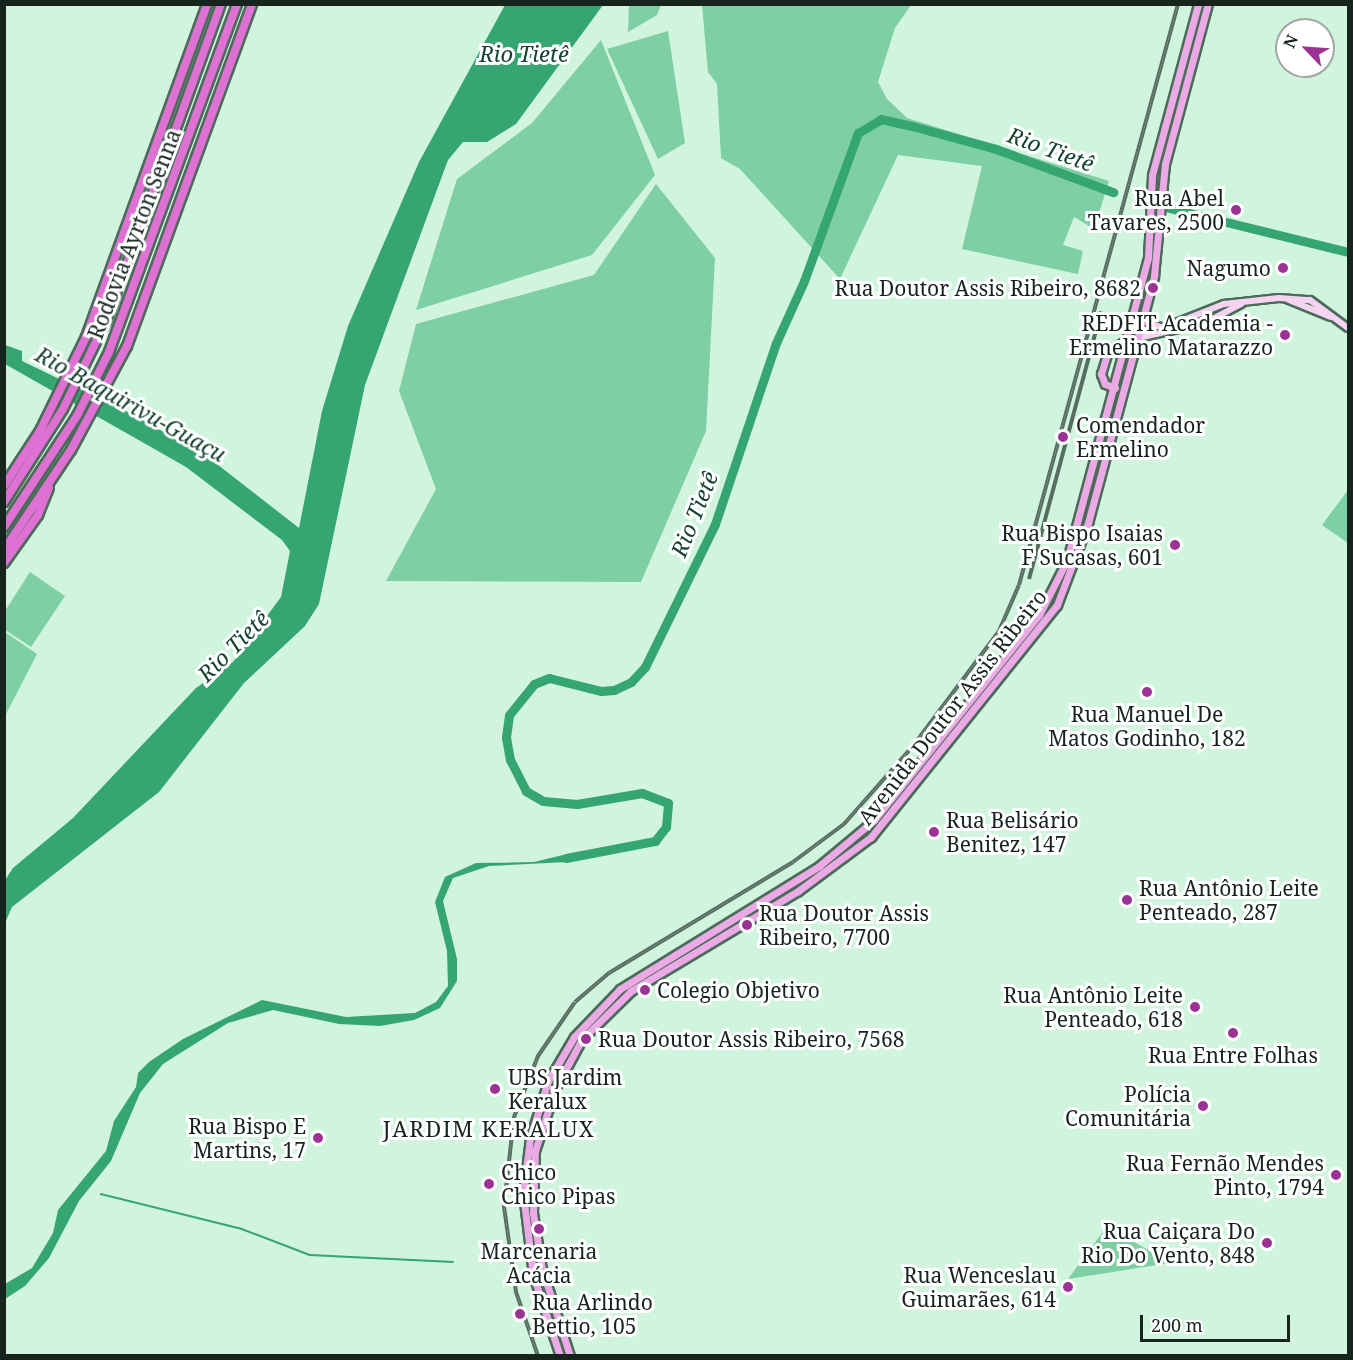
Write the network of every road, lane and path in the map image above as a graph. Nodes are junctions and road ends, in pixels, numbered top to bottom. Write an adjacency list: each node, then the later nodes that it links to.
1 (207, 4): 23 (highway)
2 (221, 4): 24 (highway, Rodovia Ayrton Senna)
3 (237, 4): 25 (highway, Rodovia Ayrton Senna)
4 (252, 4): 22 (highway, Rodovia Ayrton Senna)
5 (1198, 4): 7 (main road)
6 (1208, 4): 8 (main road, Avenida Doutor Assis Ribeiro)
7 (1150, 201): 8 (main road); 14 (main road, Avenida Doutor Assis Ribeiro)
8 (1161, 202): 15 (main road, Avenida Doutor Assis Ribeiro)
9 (1286, 299): 10 (main road); 12 (main road); 13 (main road)
10 (1305, 300): 11 (main road); 13 (main road)
11 (1312, 302): 13 (main road); 16 (main road)
12 (1241, 304): 15 (main road); 18 (main road)
13 (1307, 309): 16 (main road)
14 (1131, 319): 18 (main road); 19 (main road, Avenida Doutor Assis Ribeiro)
15 (1142, 320): 18 (main road, Avenida Doutor Assis Ribeiro)
16 (1337, 320): 17 (main road)
17 (1348, 328)
18 (1138, 338): 21 (main road, Avenida Doutor Assis Ribeiro)
19 (1125, 341): 20 (main road, Avenida Doutor Assis Ribeiro); 20 (main road)
20 (1113, 388): 21 (main road); 28 (main road, Avenida Doutor Assis Ribeiro)
21 (1123, 390): 29 (main road, Avenida Doutor Assis Ribeiro)
22 (50, 483): 26 (highway); 27 (highway)
23 (4, 486)
24 (4, 502)
25 (4, 527)
26 (4, 550)
27 (4, 563)
28 (819, 866): 29 (main road); 30 (main road, Avenida Doutor Assis Ribeiro)
29 (825, 873): 31 (main road, Avenida Doutor Assis Ribeiro)
30 (560, 1356)
31 (570, 1356)

